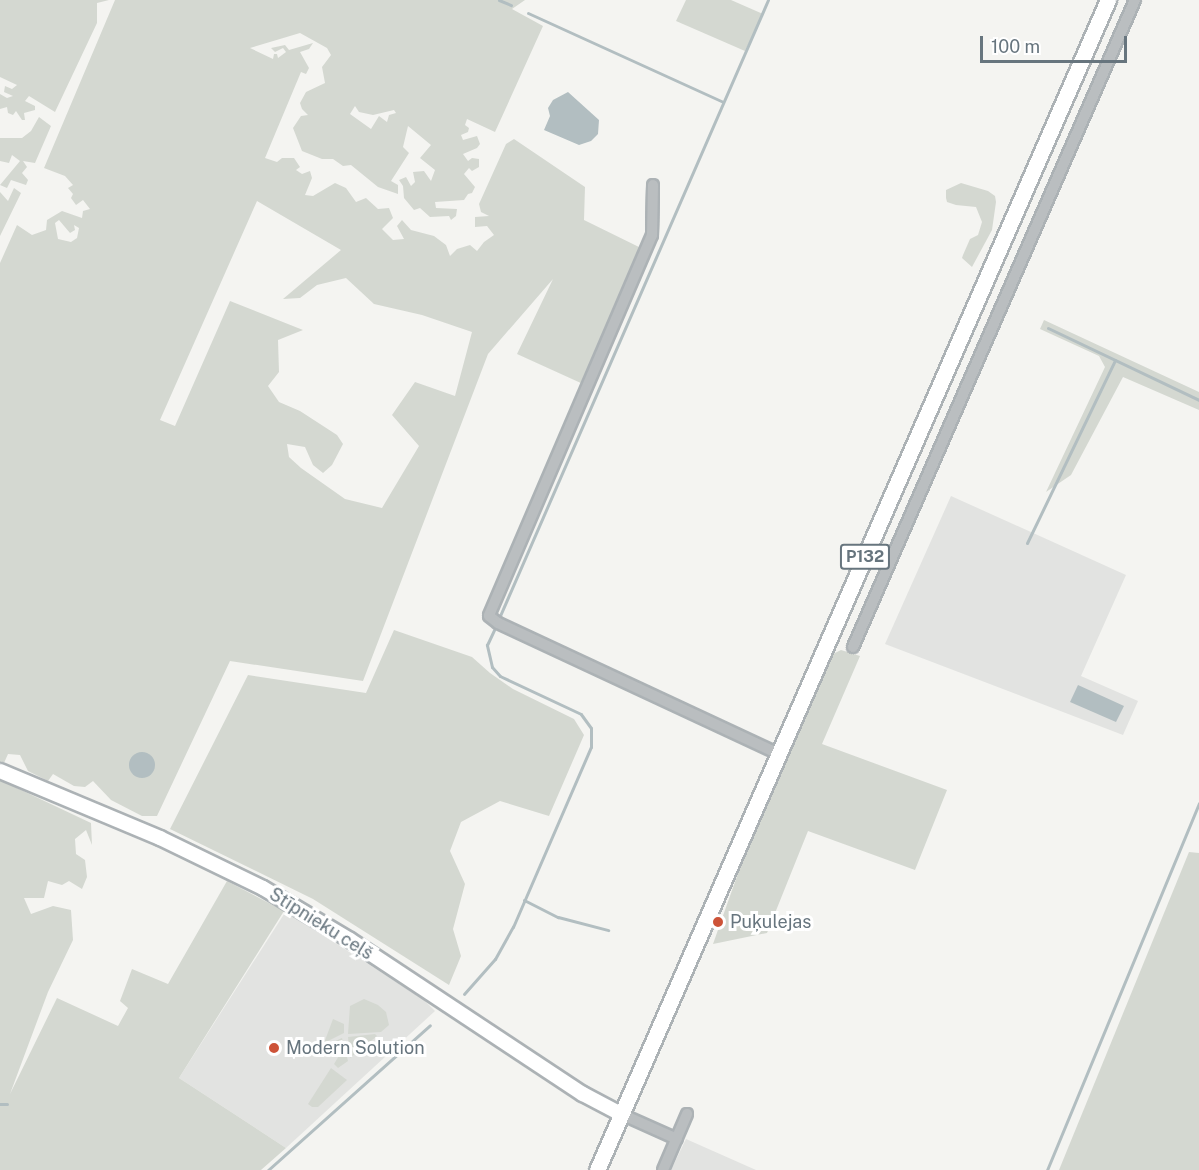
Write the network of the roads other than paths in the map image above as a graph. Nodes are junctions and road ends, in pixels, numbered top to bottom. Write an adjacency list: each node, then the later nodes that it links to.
1 (1108, 0): 5 (main road, P132)
2 (1135, 0): 4 (street)
3 (653, 185): 5 (street)
4 (853, 647)
5 (779, 754): 7 (main road, P132)
6 (0, 771): 7 (main road, Stīpnieku ceļš)
7 (621, 1114): 9 (street); 10 (main road, P132)
8 (687, 1114): 9 (street)
9 (677, 1139): 11 (street)
10 (597, 1170)
11 (663, 1170)

